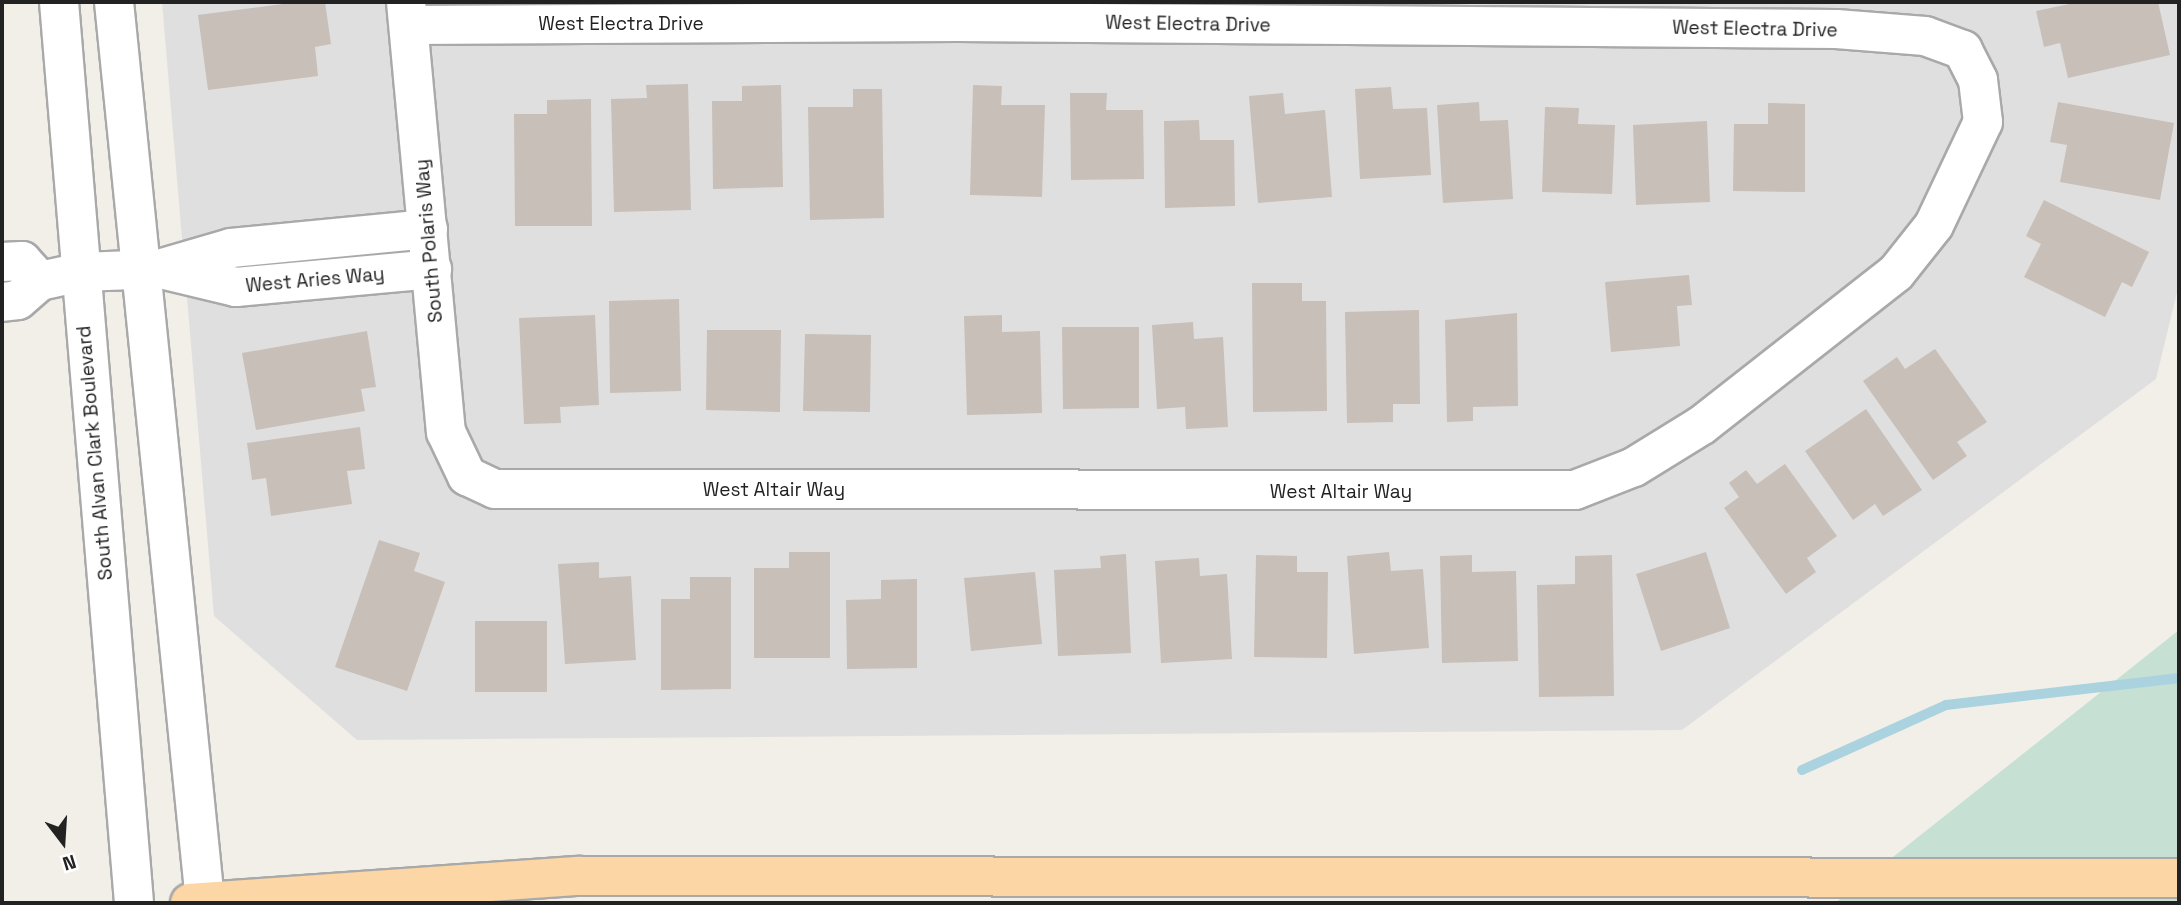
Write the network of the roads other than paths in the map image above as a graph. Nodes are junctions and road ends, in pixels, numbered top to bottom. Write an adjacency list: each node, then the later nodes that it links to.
1 (59, 2): 11 (street, South Alvan Clark Boulevard)
2 (114, 2): 9 (street)
3 (958, 12): 4 (street, West Electra Drive); 5 (street, West Electra Drive)
4 (408, 13): 7 (street, South Polaris Way)
5 (1423, 14): 6 (street, West Electra Drive)
6 (1963, 50): 14 (street, West Altair Way)
7 (428, 229): 9 (street, West Aries Way); 10 (street, South Polaris Way)
8 (2, 262): 12 (street)
9 (150, 269): 10 (street, West Aries Way); 11 (street, West Aries Way); 16 (street)
10 (432, 269): 14 (street, South Polaris Way)
11 (81, 272): 12 (street, West Aries Way); 17 (street, South Alvan Clark Boulevard)
12 (40, 281): 13 (street)
13 (2, 302)
14 (467, 476)
15 (2179, 878): 16 (main road)
16 (197, 902)
17 (134, 903)

